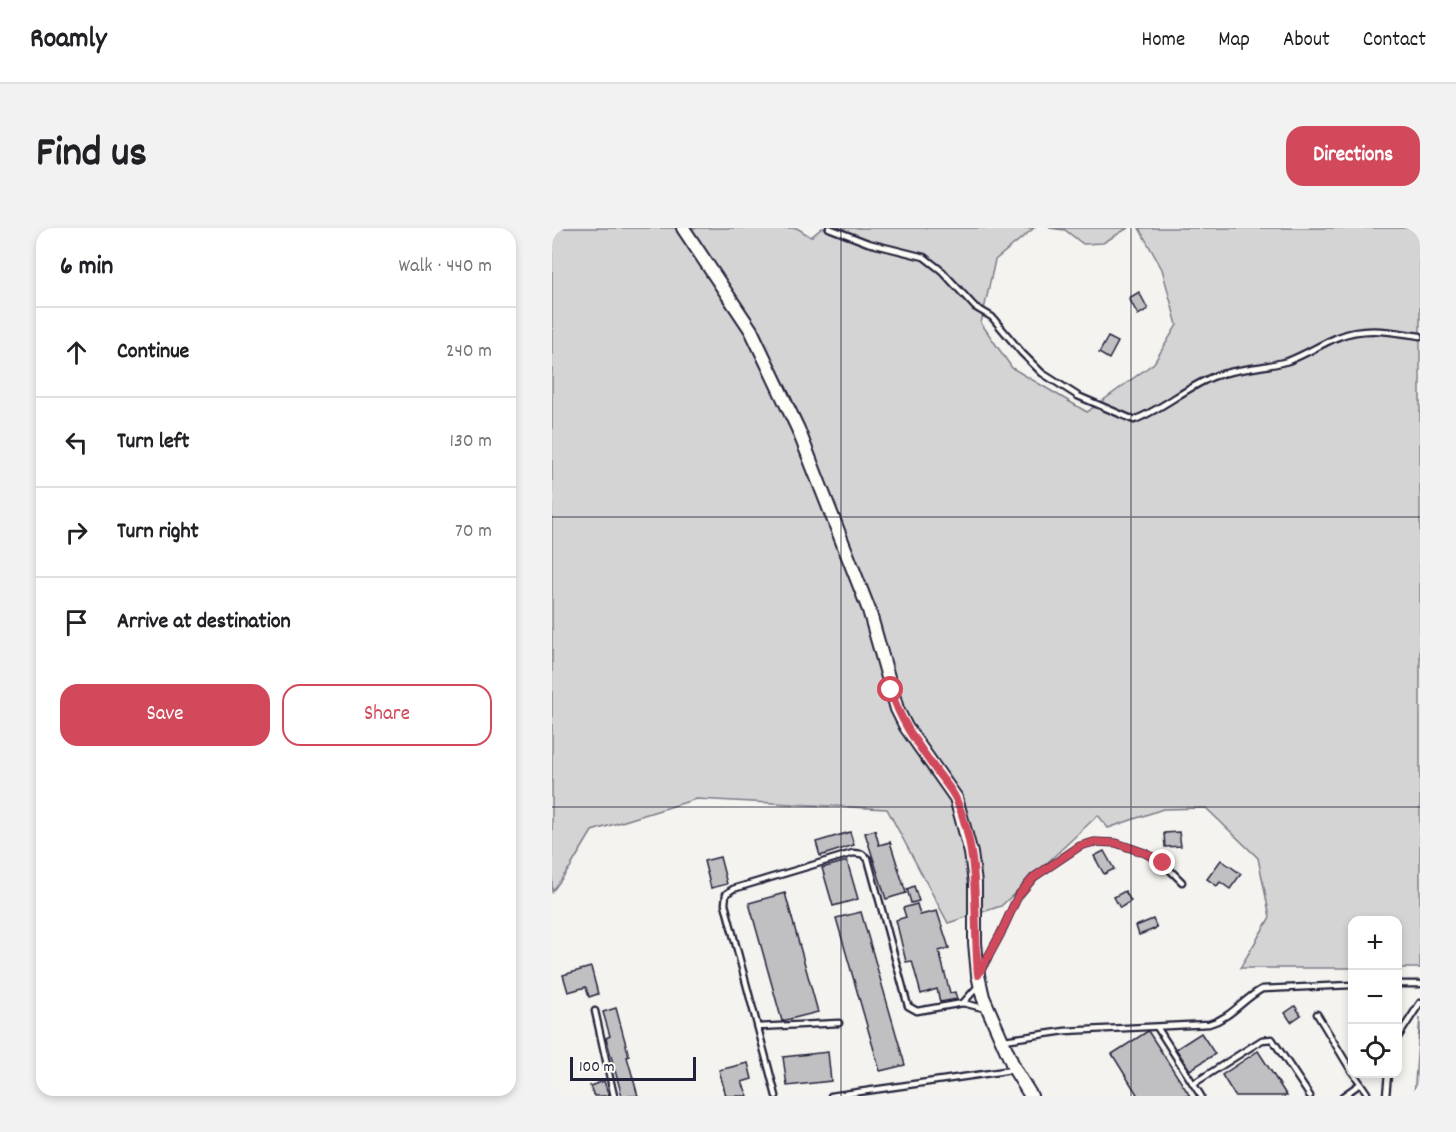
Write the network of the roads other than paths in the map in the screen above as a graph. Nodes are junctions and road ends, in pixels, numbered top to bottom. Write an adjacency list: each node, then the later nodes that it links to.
1 (682, 228): 5 (main road)
2 (829, 228): 3 (lane)
3 (1420, 336)
4 (1182, 882): 5 (lane)
5 (979, 979): 9 (lane); 11 (main road)
6 (1402, 984): 7 (lane)
7 (1420, 984)
8 (1348, 985): 16 (lane)
9 (963, 1003): 11 (lane); 15 (lane)
10 (1420, 1003): 17 (lane)
11 (988, 1009): 18 (main road)
12 (595, 1011): 26 (lane)
13 (1317, 1014): 19 (lane)
14 (839, 1023): 15 (lane)
15 (758, 1027): 27 (lane)
16 (1156, 1027): 18 (lane); 23 (lane)
17 (1402, 1031)
18 (1001, 1040): 20 (main road)
19 (1348, 1065)
20 (1015, 1070): 28 (lane); 29 (main road)
21 (1356, 1078): 24 (lane)
22 (1388, 1078): 33 (lane)
23 (1193, 1084): 30 (lane); 31 (lane)
24 (1360, 1084): 25 (lane); 32 (lane)
25 (1367, 1093)
26 (614, 1096)
27 (776, 1096)
28 (831, 1096)
29 (1031, 1096)
30 (1201, 1096)
31 (1310, 1096)
32 (1343, 1096)
33 (1386, 1096)

